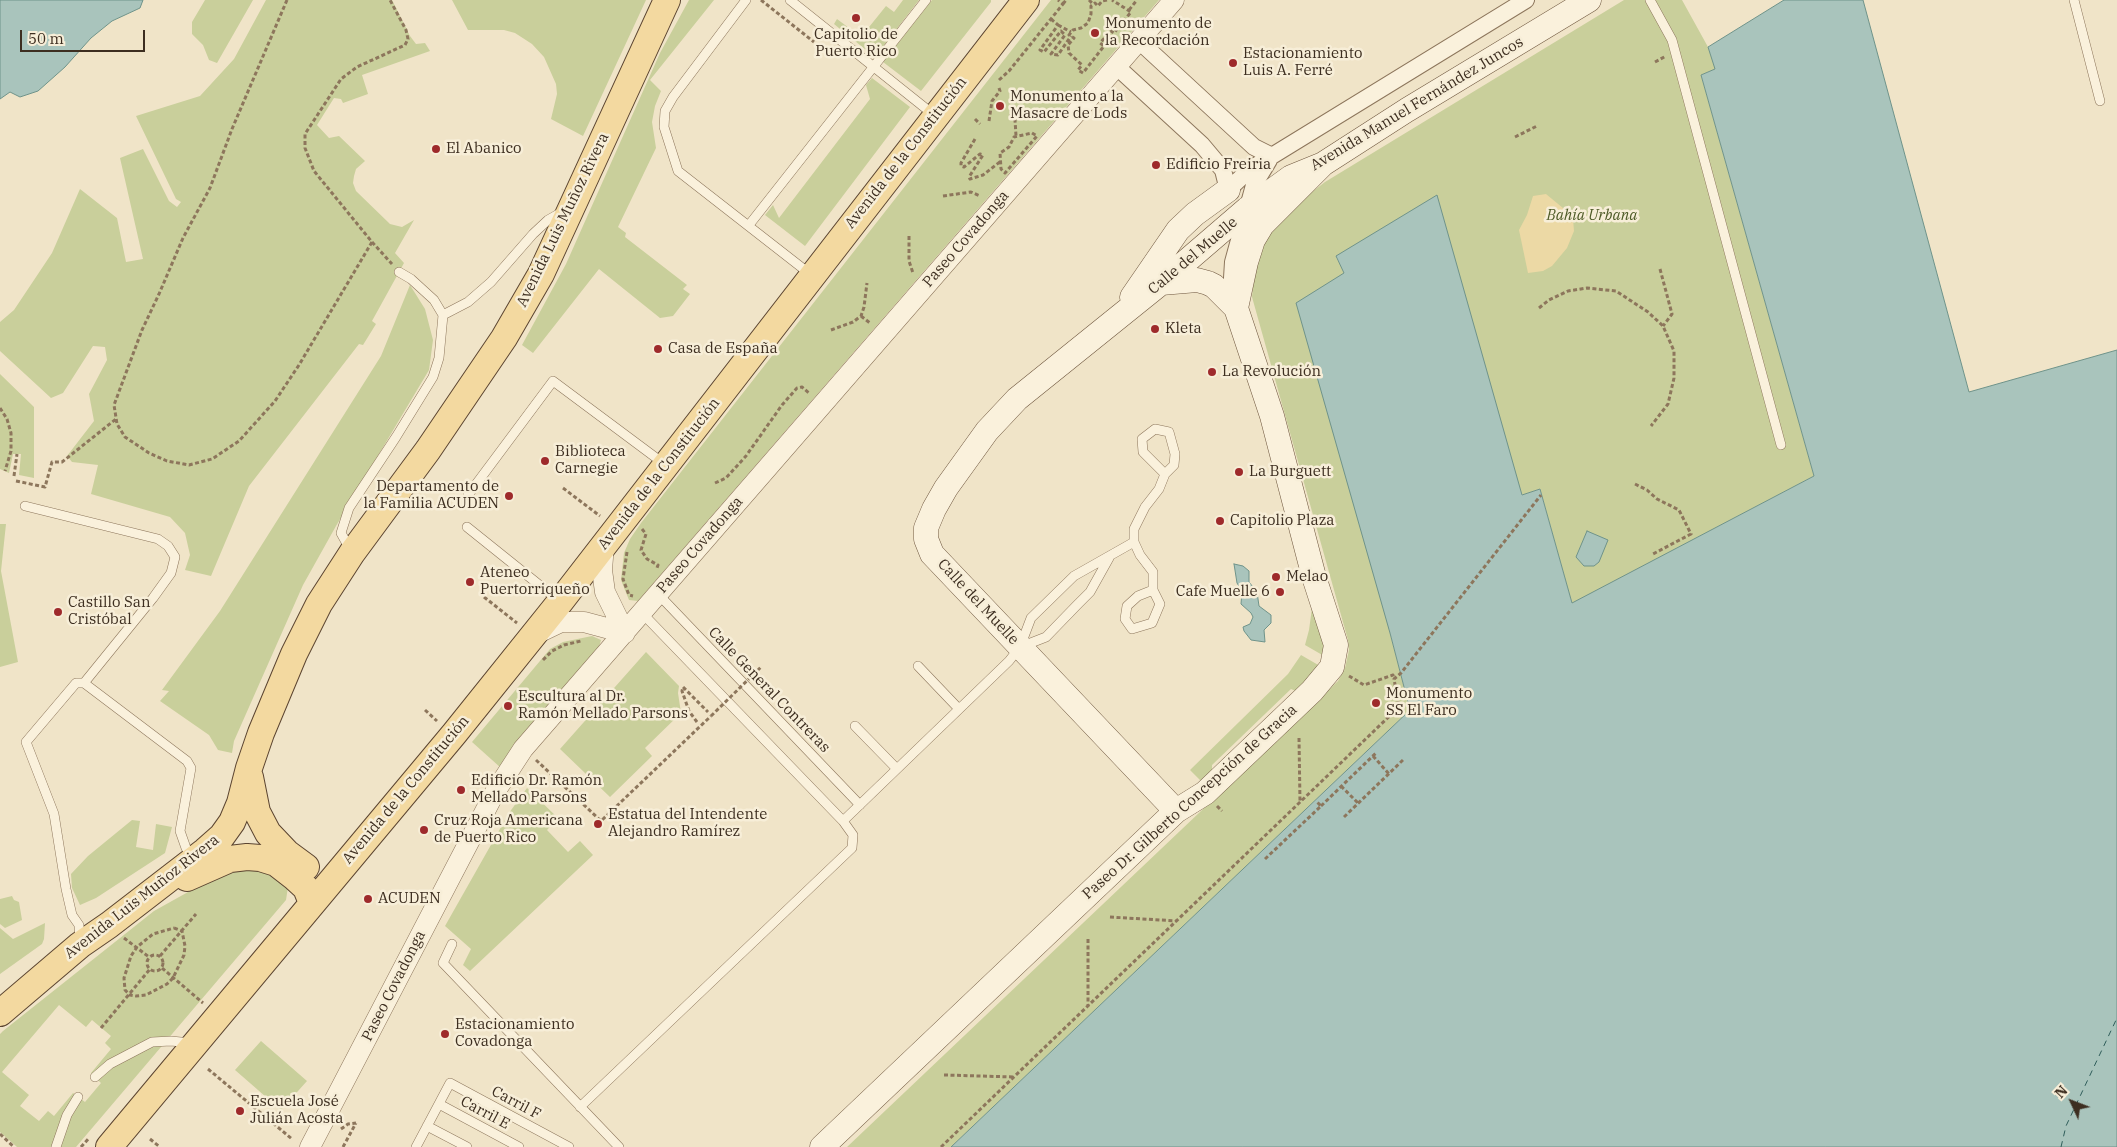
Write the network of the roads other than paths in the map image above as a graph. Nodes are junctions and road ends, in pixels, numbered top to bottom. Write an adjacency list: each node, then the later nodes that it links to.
1 (667, 0): 19 (main road, Avenida Luis Muñoz Rivera)
2 (746, 0): 21 (lane)
3 (790, 0): 12 (lane)
4 (926, 0): 12 (lane)
5 (1026, 0): 15 (main road, Avenida de la Constitución)
6 (1174, 0): 11 (street, Paseo Covadonga)
7 (1526, 0): 16 (street)
8 (1589, 0): 17 (main road, Avenida Manuel Fernández Juncos)
9 (1650, 0): 28 (lane)
10 (2074, 0): 14 (lane)
11 (1138, 40): 13 (street, Paseo Covadonga); 16 (street)
12 (874, 66): 15 (lane); 21 (lane)
13 (1116, 66): 18 (street); 39 (street, Paseo Covadonga)
14 (2100, 101)
15 (935, 116): 23 (main road, Avenida de la Constitución)
16 (1272, 156): 18 (street); 20 (street)
17 (1323, 164): 20 (main road, Avenida Manuel Fernández Juncos); 25 (main road)
18 (1228, 190): 27 (main road, Calle del Muelle)
19 (571, 207): 26 (lane); 36 (main road, Avenida Luis Muñoz Rivera)
20 (1247, 210): 24 (main road, Calle del Muelle); 25 (street)
21 (749, 225): 23 (lane)
22 (399, 272): 26 (lane)
23 (811, 275): 29 (main road, Avenida de la Constitución)
24 (1162, 283): 25 (main road); 27 (main road, Calle del Muelle)
25 (1236, 308): 52 (main road, Paseo Dr. Gilberto Concepción de Gracia)
26 (444, 315): 36 (lane)
27 (1114, 320): 44 (main road, Calle del Muelle)
28 (1781, 446)
29 (666, 465): 31 (lane); 35 (main road, Avenida de la Constitución)
30 (1165, 474): 30 (lane); 34 (lane)
31 (468, 495)
32 (25, 506): 46 (lane)
33 (467, 528): 40 (lane)
34 (1134, 542): 37 (lane); 38 (lane)
35 (616, 546): 40 (main road, Avenida de la Constitución); 43 (street)
36 (352, 553): 49 (main road, Avenida Luis Muñoz Rivera)
37 (1109, 557): 44 (lane); 44 (lane)
38 (1154, 590): 38 (lane)
39 (658, 594): 41 (street, Paseo Covadonga); 51 (lane, Calle General Contreras)
40 (560, 602): 42 (main road, Avenida de la Constitución)
41 (639, 605): 43 (street, Paseo Covadonga); 53 (lane)
42 (525, 630): 43 (street); 55 (main road, Avenida de la Constitución)
43 (625, 632): 68 (street, Paseo Covadonga)
44 (1020, 647): 47 (lane); 52 (main road, Calle del Muelle)
45 (918, 666): 47 (lane)
46 (84, 683): 54 (lane); 59 (lane)
47 (959, 709): 50 (lane)
48 (855, 726): 50 (lane)
49 (249, 768): 54 (main road, Avenida Luis Muñoz Rivera); 55 (main road)
50 (897, 769): 51 (lane)
51 (860, 805): 53 (lane)
52 (1176, 811): 76 (main road, Paseo Dr. Gilberto Concepción de Gracia)
53 (843, 821): 66 (lane)
54 (195, 859): 56 (main road, Avenida Luis Muñoz Rivera)
55 (333, 876): 57 (main road, Avenida de la Constitución)
56 (154, 890): 57 (main road); 59 (main road, Avenida Luis Muñoz Rivera)
57 (312, 903): 62 (main road, Avenida de la Constitución)
58 (452, 944): 66 (lane)
59 (80, 945): 60 (main road); 61 (main road, Avenida Luis Muñoz Rivera)
60 (0, 992)
61 (0, 1012)
62 (202, 1053): 63 (lane); 70 (main road, Avenida de la Constitución)
63 (95, 1077)
64 (78, 1097): 69 (lane)
65 (439, 1104): 67 (lane); 73 (lane, Carril E); 74 (lane, Carril F)
66 (580, 1107): 75 (lane)
67 (427, 1126): 71 (lane); 72 (lane)
68 (301, 1143)
69 (56, 1147)
70 (109, 1147)
71 (416, 1147)
72 (466, 1147)
73 (519, 1147)
74 (569, 1147)
75 (619, 1147)
76 (822, 1147)

